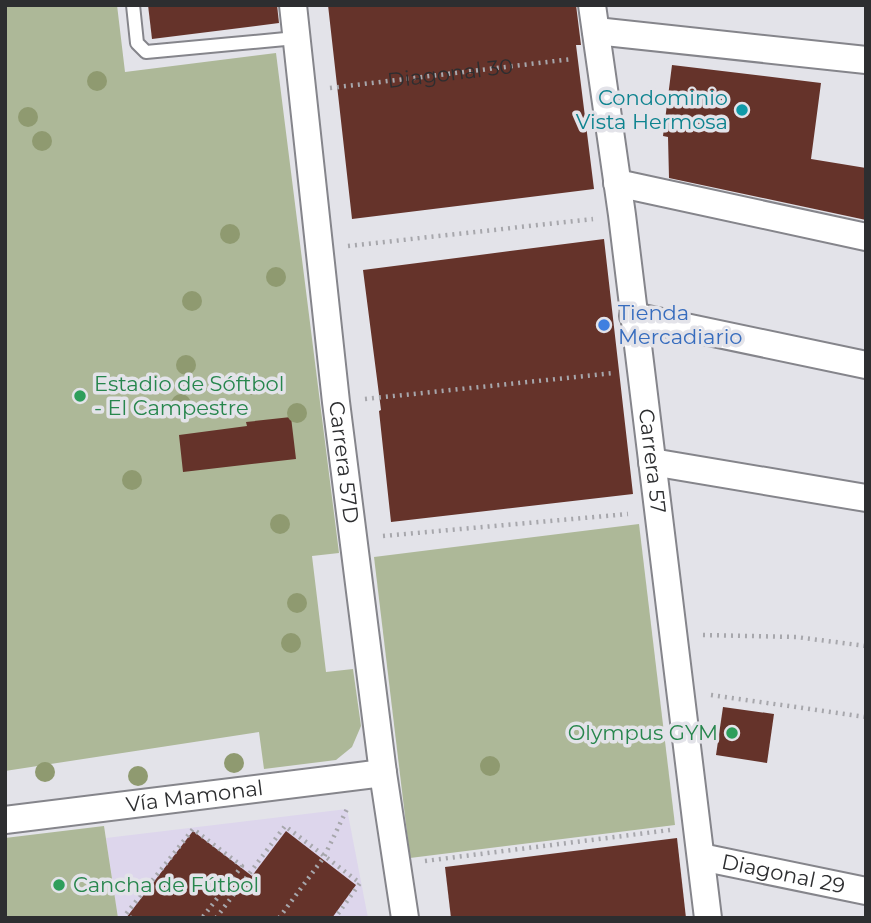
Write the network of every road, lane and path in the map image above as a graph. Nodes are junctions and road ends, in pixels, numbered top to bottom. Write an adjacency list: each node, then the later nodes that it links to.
1 (133, 5): 4 (lane)
2 (293, 5): 4 (street, Carrera 57D)
3 (596, 31): 5 (street); 6 (path, Diagonal 30); 7 (street, Carrera 57)
4 (296, 38): 6 (street, Carrera 57D)
5 (866, 60)
6 (302, 92): 10 (street, Carrera 57D)
7 (617, 183): 8 (street, Carrera 57); 9 (street)
8 (622, 215): 10 (path); 11 (street, Carrera 57)
9 (866, 237)
10 (319, 249): 14 (street, Carrera 57D)
11 (633, 316): 12 (street); 13 (street, Carrera 57)
12 (866, 365)
13 (640, 370): 14 (path); 15 (street, Carrera 57)
14 (336, 402): 18 (street, Carrera 57D)
15 (652, 462): 16 (street); 17 (street, Carrera 57)
16 (866, 498)
17 (658, 511): 18 (path); 19 (street, Carrera 57)
18 (354, 539): 23 (street, Carrera 57D)
19 (674, 639): 20 (path); 21 (street, Carrera 57)
20 (866, 646)
21 (680, 691): 22 (path); 26 (street, Carrera 57)
22 (866, 717)
23 (383, 774): 25 (street, Vía Mamonal); 29 (street, Carrera 57D)
24 (347, 809): 27 (path)
25 (5, 820)
26 (696, 825): 28 (street, Carrera 57); 29 (path)
27 (324, 857): 33 (path); 34 (path); 35 (path)
28 (701, 857): 30 (street, Diagonal 29); 37 (street, Carrera 57)
29 (396, 865): 36 (street, Carrera 57D)
30 (866, 891)
31 (203, 917): 32 (path)
32 (131, 918)
33 (216, 918)
34 (279, 918)
35 (335, 918)
36 (405, 918)
37 (708, 918)

